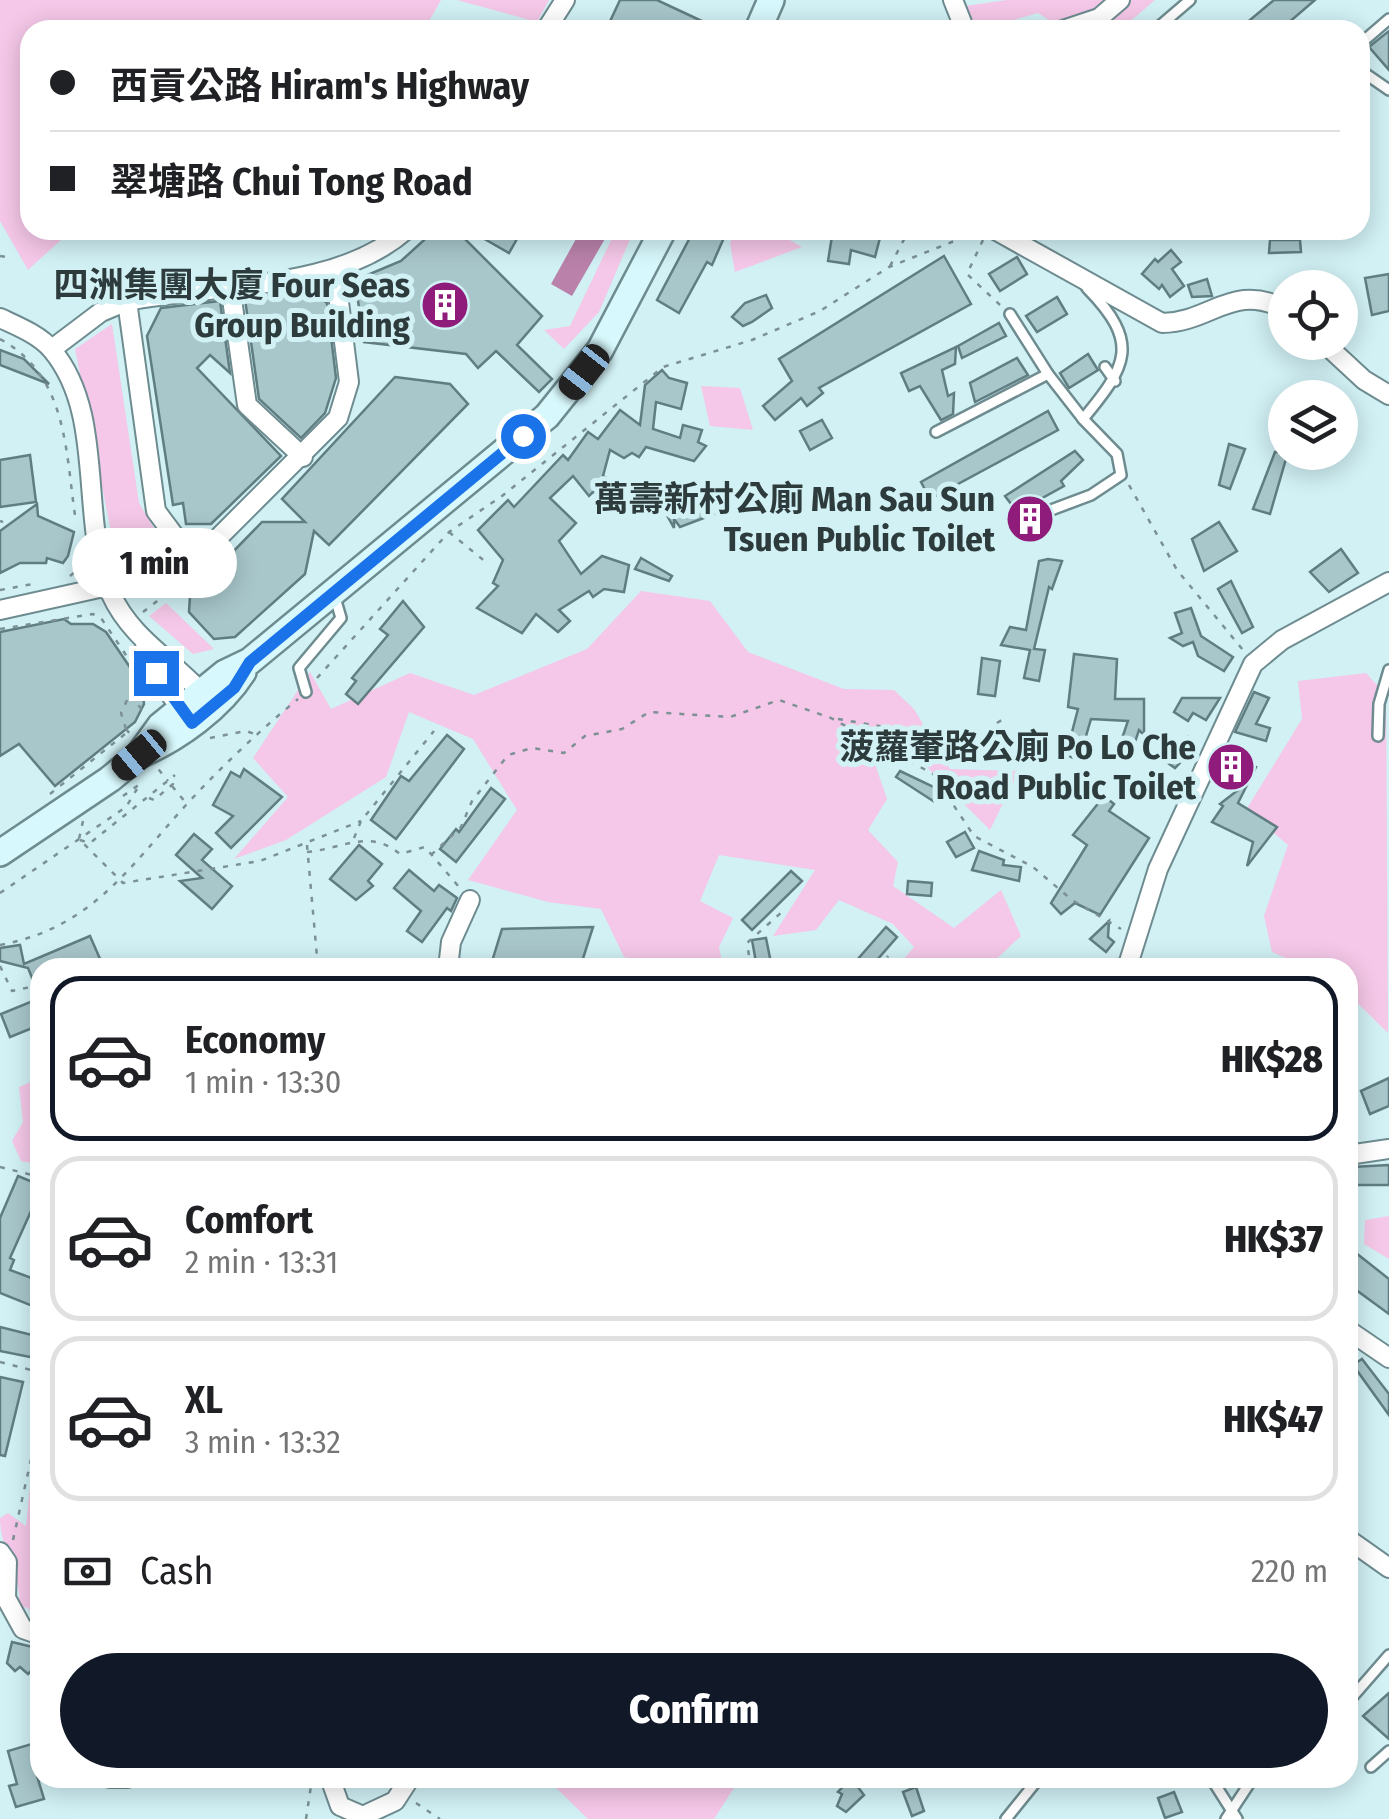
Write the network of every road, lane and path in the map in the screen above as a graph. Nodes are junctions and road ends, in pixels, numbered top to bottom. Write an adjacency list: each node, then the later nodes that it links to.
1 (1120, 0): 4 (street)
2 (1190, 0): 5 (lane)
3 (1389, 19): 6 (lane)
4 (1094, 20)
5 (1167, 20)
6 (1370, 35)
7 (393, 240): 14 (street)
8 (658, 240): 44 (main road)
9 (904, 240): 13 (path)
10 (962, 240): 13 (path)
11 (983, 240): 19 (path)
12 (1008, 240): 15 (street)
13 (889, 268): 34 (path)
14 (336, 270): 16 (street); 30 (street)
15 (1072, 272): 18 (street); 26 (lane)
16 (230, 285): 17 (street); 30 (street)
17 (127, 302): 22 (street); 36 (street)
18 (1268, 304)
19 (1010, 314): 25 (lane)
20 (0, 318): 22 (street)
21 (0, 338): 33 (path)
22 (52, 349): 41 (street)
23 (1345, 360): 27 (street)
24 (1105, 367): 26 (lane)
25 (1048, 374): 28 (lane); 29 (lane)
26 (1115, 381): 28 (lane)
27 (1389, 396)
28 (1083, 419): 31 (lane)
29 (936, 432)
30 (303, 458): 36 (street)
31 (1121, 475): 32 (lane); 49 (path)
32 (1043, 513)
33 (77, 526)
34 (449, 532): 37 (path); 52 (path)
35 (82, 556): 38 (path)
36 (194, 562): 43 (street)
37 (487, 563)
38 (61, 578)
39 (1389, 582): 49 (street)
40 (34, 584): 42 (path)
41 (108, 586): 45 (street); 48 (street)
42 (0, 590)
43 (167, 590): 46 (path)
44 (332, 592): 52 (lane); 53 (main road)
45 (0, 610)
46 (138, 616)
47 (0, 628): 51 (path)
48 (145, 643): 53 (street); 57 (street)
49 (1253, 664): 80 (street)
50 (1389, 670): 61 (lane)
51 (141, 677)
52 (306, 692): 60 (path)
53 (206, 699): 57 (main road)
54 (152, 710): 64 (path, bridge)
55 (832, 718): 56 (path); 75 (path); 80 (path)
56 (1004, 718)
57 (193, 724): 60 (path); 63 (main road)
58 (133, 728): 66 (path)
59 (434, 731): 68 (path)
60 (255, 734): 67 (path)
61 (1378, 736)
62 (167, 758): 63 (path)
63 (146, 763): 74 (main road)
64 (170, 783): 67 (path); 70 (path)
65 (140, 784): 70 (path)
66 (48, 795)
67 (187, 804): 76 (path)
68 (360, 821): 71 (path); 72 (path)
69 (82, 824): 70 (path)
70 (79, 839): 76 (path); 77 (path)
71 (354, 839): 73 (path); 75 (path)
72 (306, 841): 73 (path); 76 (path)
73 (308, 852): 82 (path)
74 (0, 853)
75 (432, 854): 78 (path)
76 (119, 882): 81 (path)
77 (0, 893)
78 (470, 900): 83 (street)
79 (783, 911): 84 (path)
80 (1136, 936): 85 (street)
81 (0, 944)
82 (317, 958)
83 (449, 958)
84 (750, 958)
85 (1130, 958)
86 (0, 966): 87 (path)
87 (30, 987)
88 (1358, 1149): 89 (street)
89 (1389, 1149)
90 (0, 1167): 91 (path)
91 (30, 1174)
92 (1358, 1337): 93 (street)
93 (1389, 1358)
94 (0, 1362): 95 (path)
95 (30, 1370)
96 (30, 1467): 98 (path)
97 (1358, 1546): 99 (street)
98 (2, 1554): 100 (street)
99 (1389, 1568)
100 (30, 1632)
101 (1389, 1654): 102 (lane)
102 (1358, 1690)
103 (1389, 1752): 104 (lane)
104 (1371, 1767)
105 (311, 1788): 113 (path)
106 (334, 1788): 107 (street)
107 (404, 1788)
108 (416, 1788): 114 (path)
109 (1031, 1788): 115 (lane)
110 (1216, 1788): 112 (lane)
111 (1248, 1788): 112 (lane)
112 (1232, 1817)
113 (306, 1819)
114 (440, 1819)
115 (1006, 1819)

